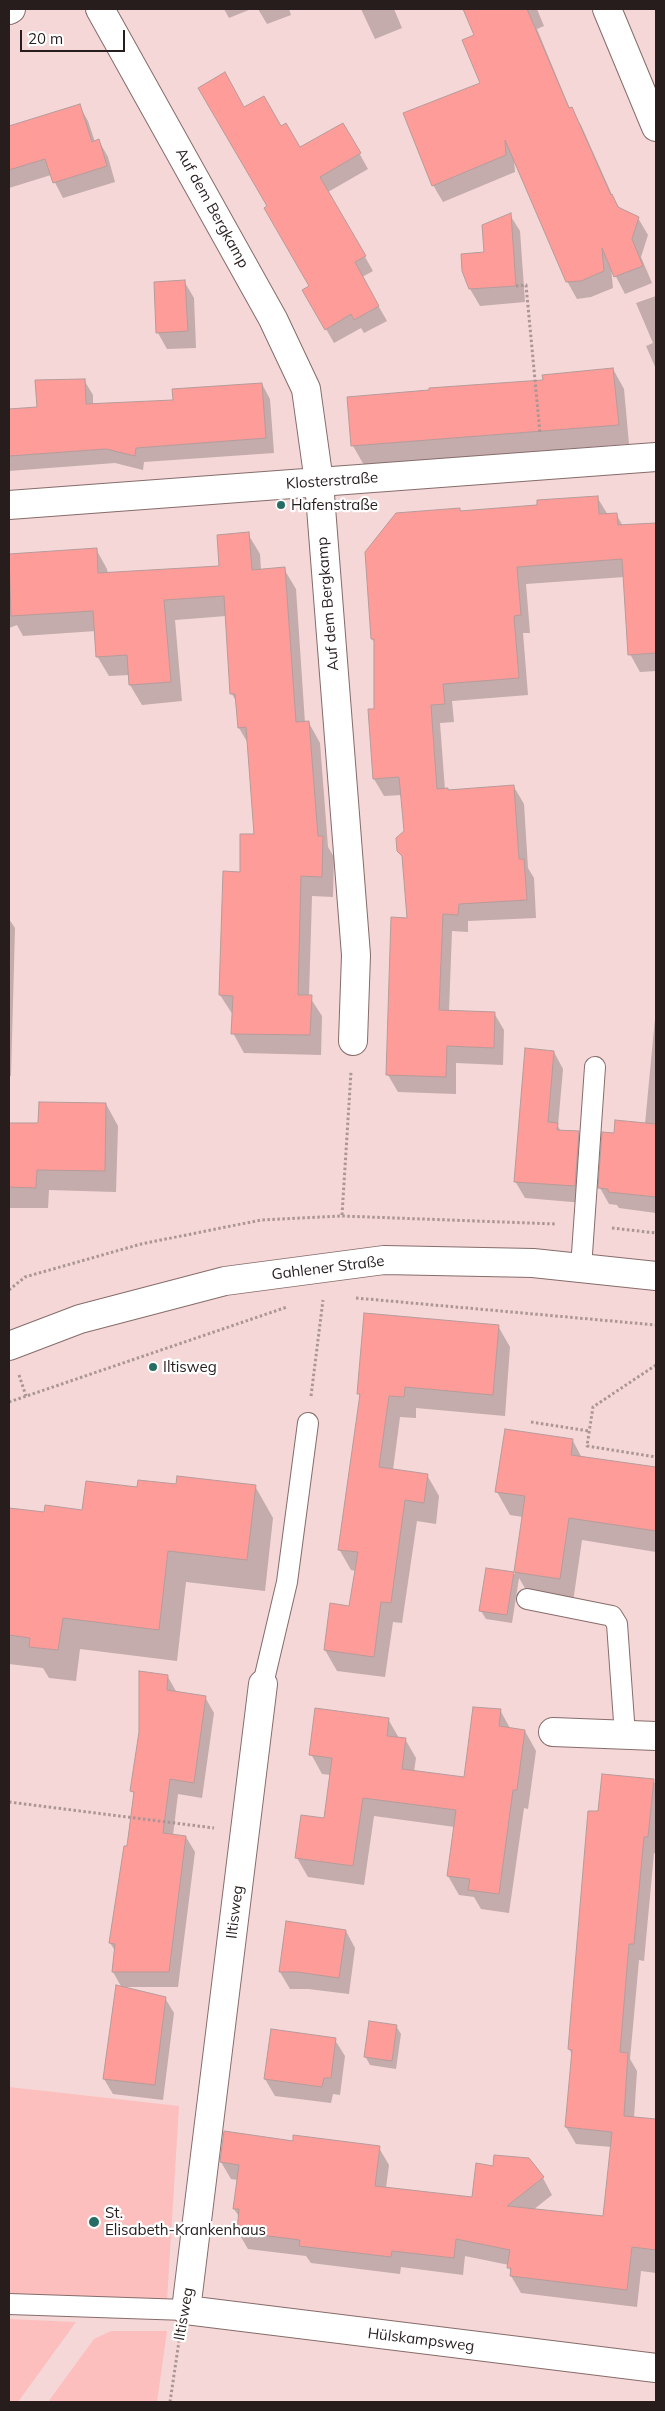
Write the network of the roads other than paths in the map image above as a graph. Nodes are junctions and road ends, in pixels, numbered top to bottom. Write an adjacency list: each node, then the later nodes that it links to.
1 (100, 9): 5 (street, Auf dem Bergkamp)
2 (607, 9): 3 (street)
3 (656, 127)
4 (656, 457): 5 (street, Klosterstraße)
5 (319, 482): 6 (street, Klosterstraße); 7 (street, Auf dem Bergkamp)
6 (9, 505)
7 (353, 1041)
8 (595, 1068): 9 (lane)
9 (581, 1268): 10 (street, Gahlener Straße); 11 (street, Gahlener Straße)
10 (656, 1276)
11 (9, 1346)
12 (308, 1423): 14 (lane, Iltisweg)
13 (527, 1599): 16 (lane)
14 (263, 1684): 19 (street, Iltisweg)
15 (553, 1732): 16 (street)
16 (625, 1735): 17 (street)
17 (656, 1736)
18 (9, 2304): 19 (lane)
19 (186, 2310): 20 (street, Hülskampsweg)
20 (656, 2368)

